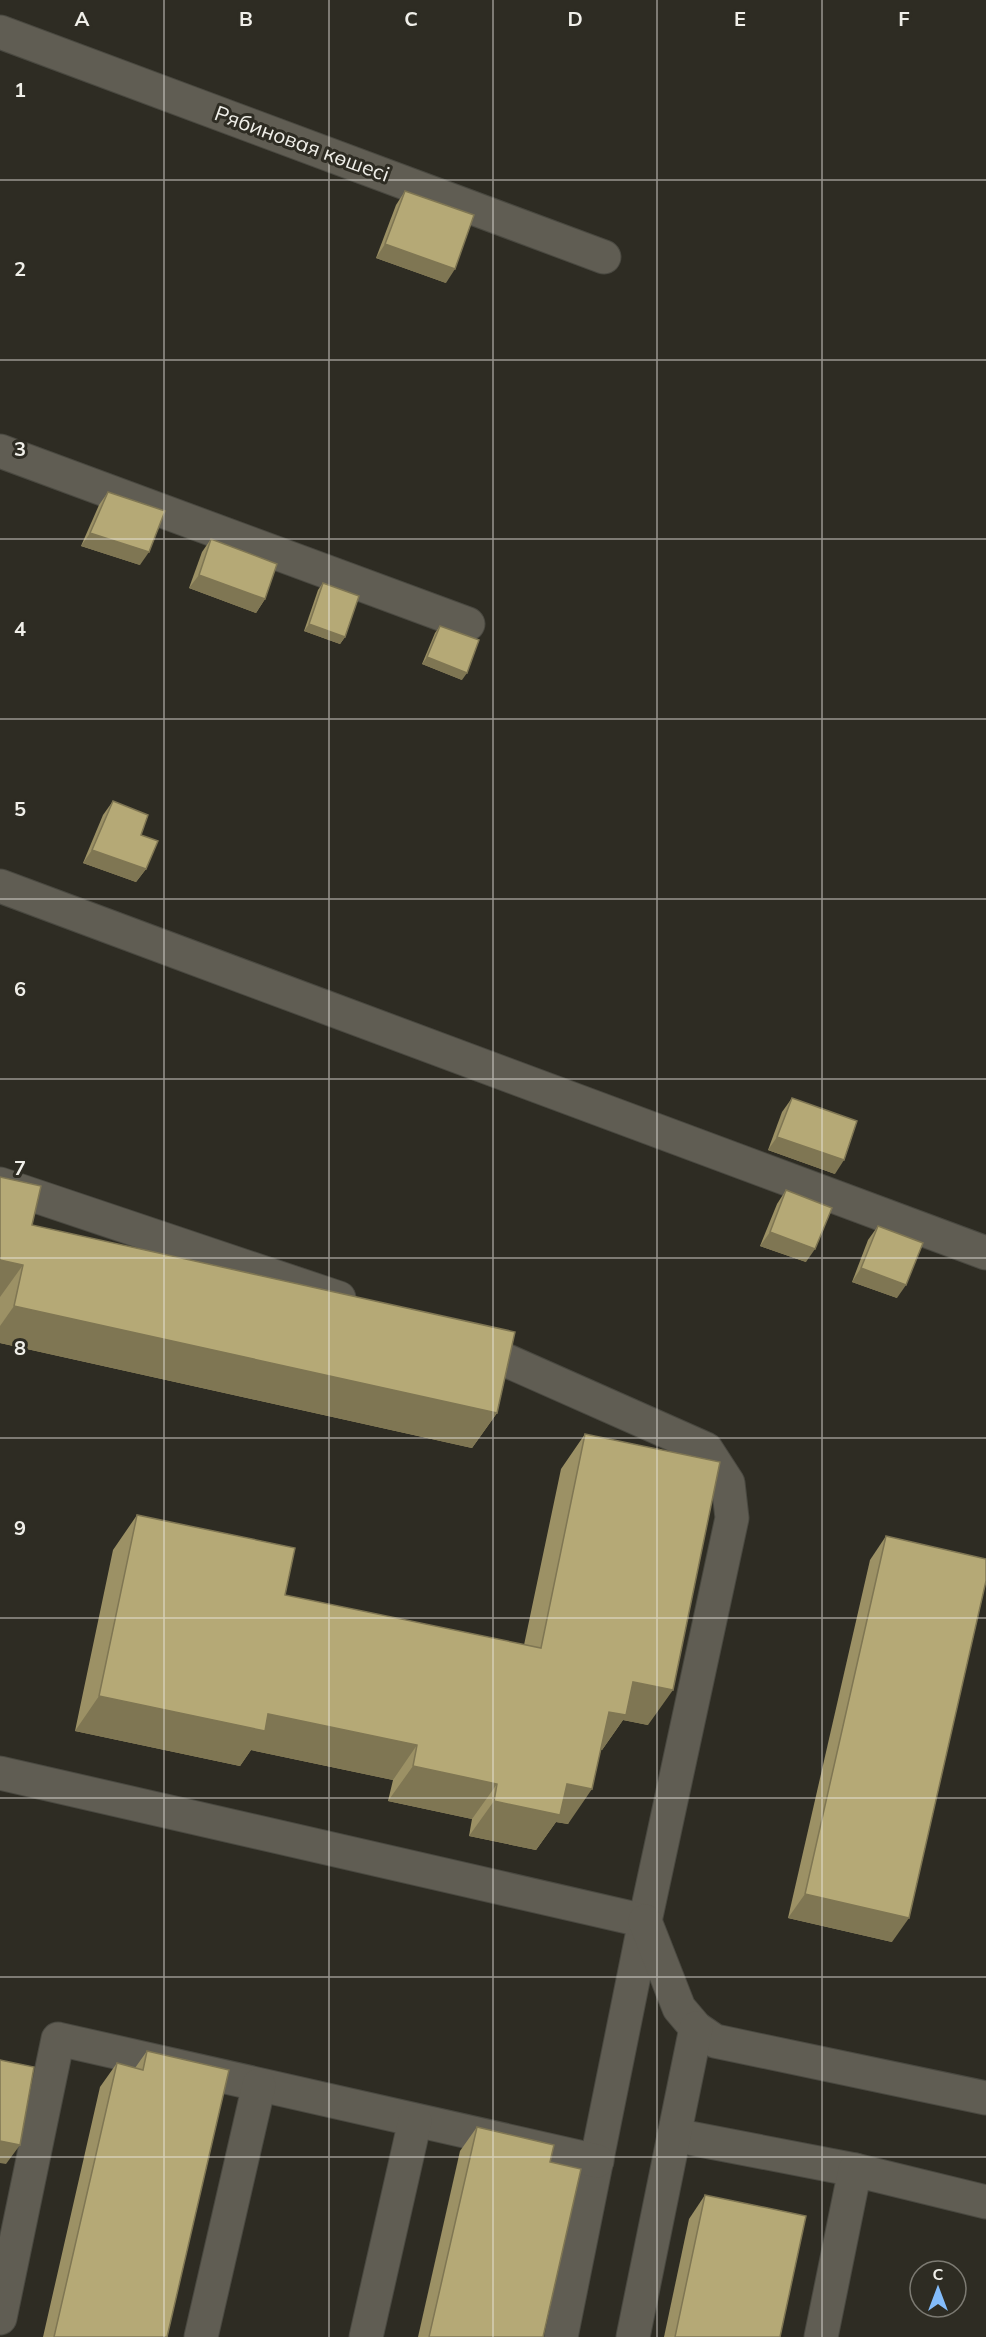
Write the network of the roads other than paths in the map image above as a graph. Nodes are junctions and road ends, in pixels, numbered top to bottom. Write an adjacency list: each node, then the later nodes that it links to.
1 (0, 32): 2 (street, Рябиновая көшесі)
2 (604, 257)
3 (0, 451): 4 (street)
4 (468, 624)
5 (0, 886): 7 (street)
6 (0, 1184): 8 (street)
7 (986, 1253)
8 (369, 1309)
9 (436, 1331): 11 (street)
10 (0, 1773): 11 (street)
11 (645, 1921): 12 (street); 17 (street)
12 (696, 2028): 14 (street); 16 (street)
13 (259, 2085): 15 (street); 20 (street); 21 (street)
14 (986, 2098)
15 (415, 2121): 17 (street); 22 (street)
16 (674, 2135): 18 (street); 24 (street)
17 (597, 2161): 23 (street)
18 (855, 2170): 19 (street); 25 (street)
19 (986, 2202)
20 (0, 2318)
21 (201, 2337)
22 (366, 2337)
23 (561, 2337)
24 (633, 2337)
25 (821, 2337)

